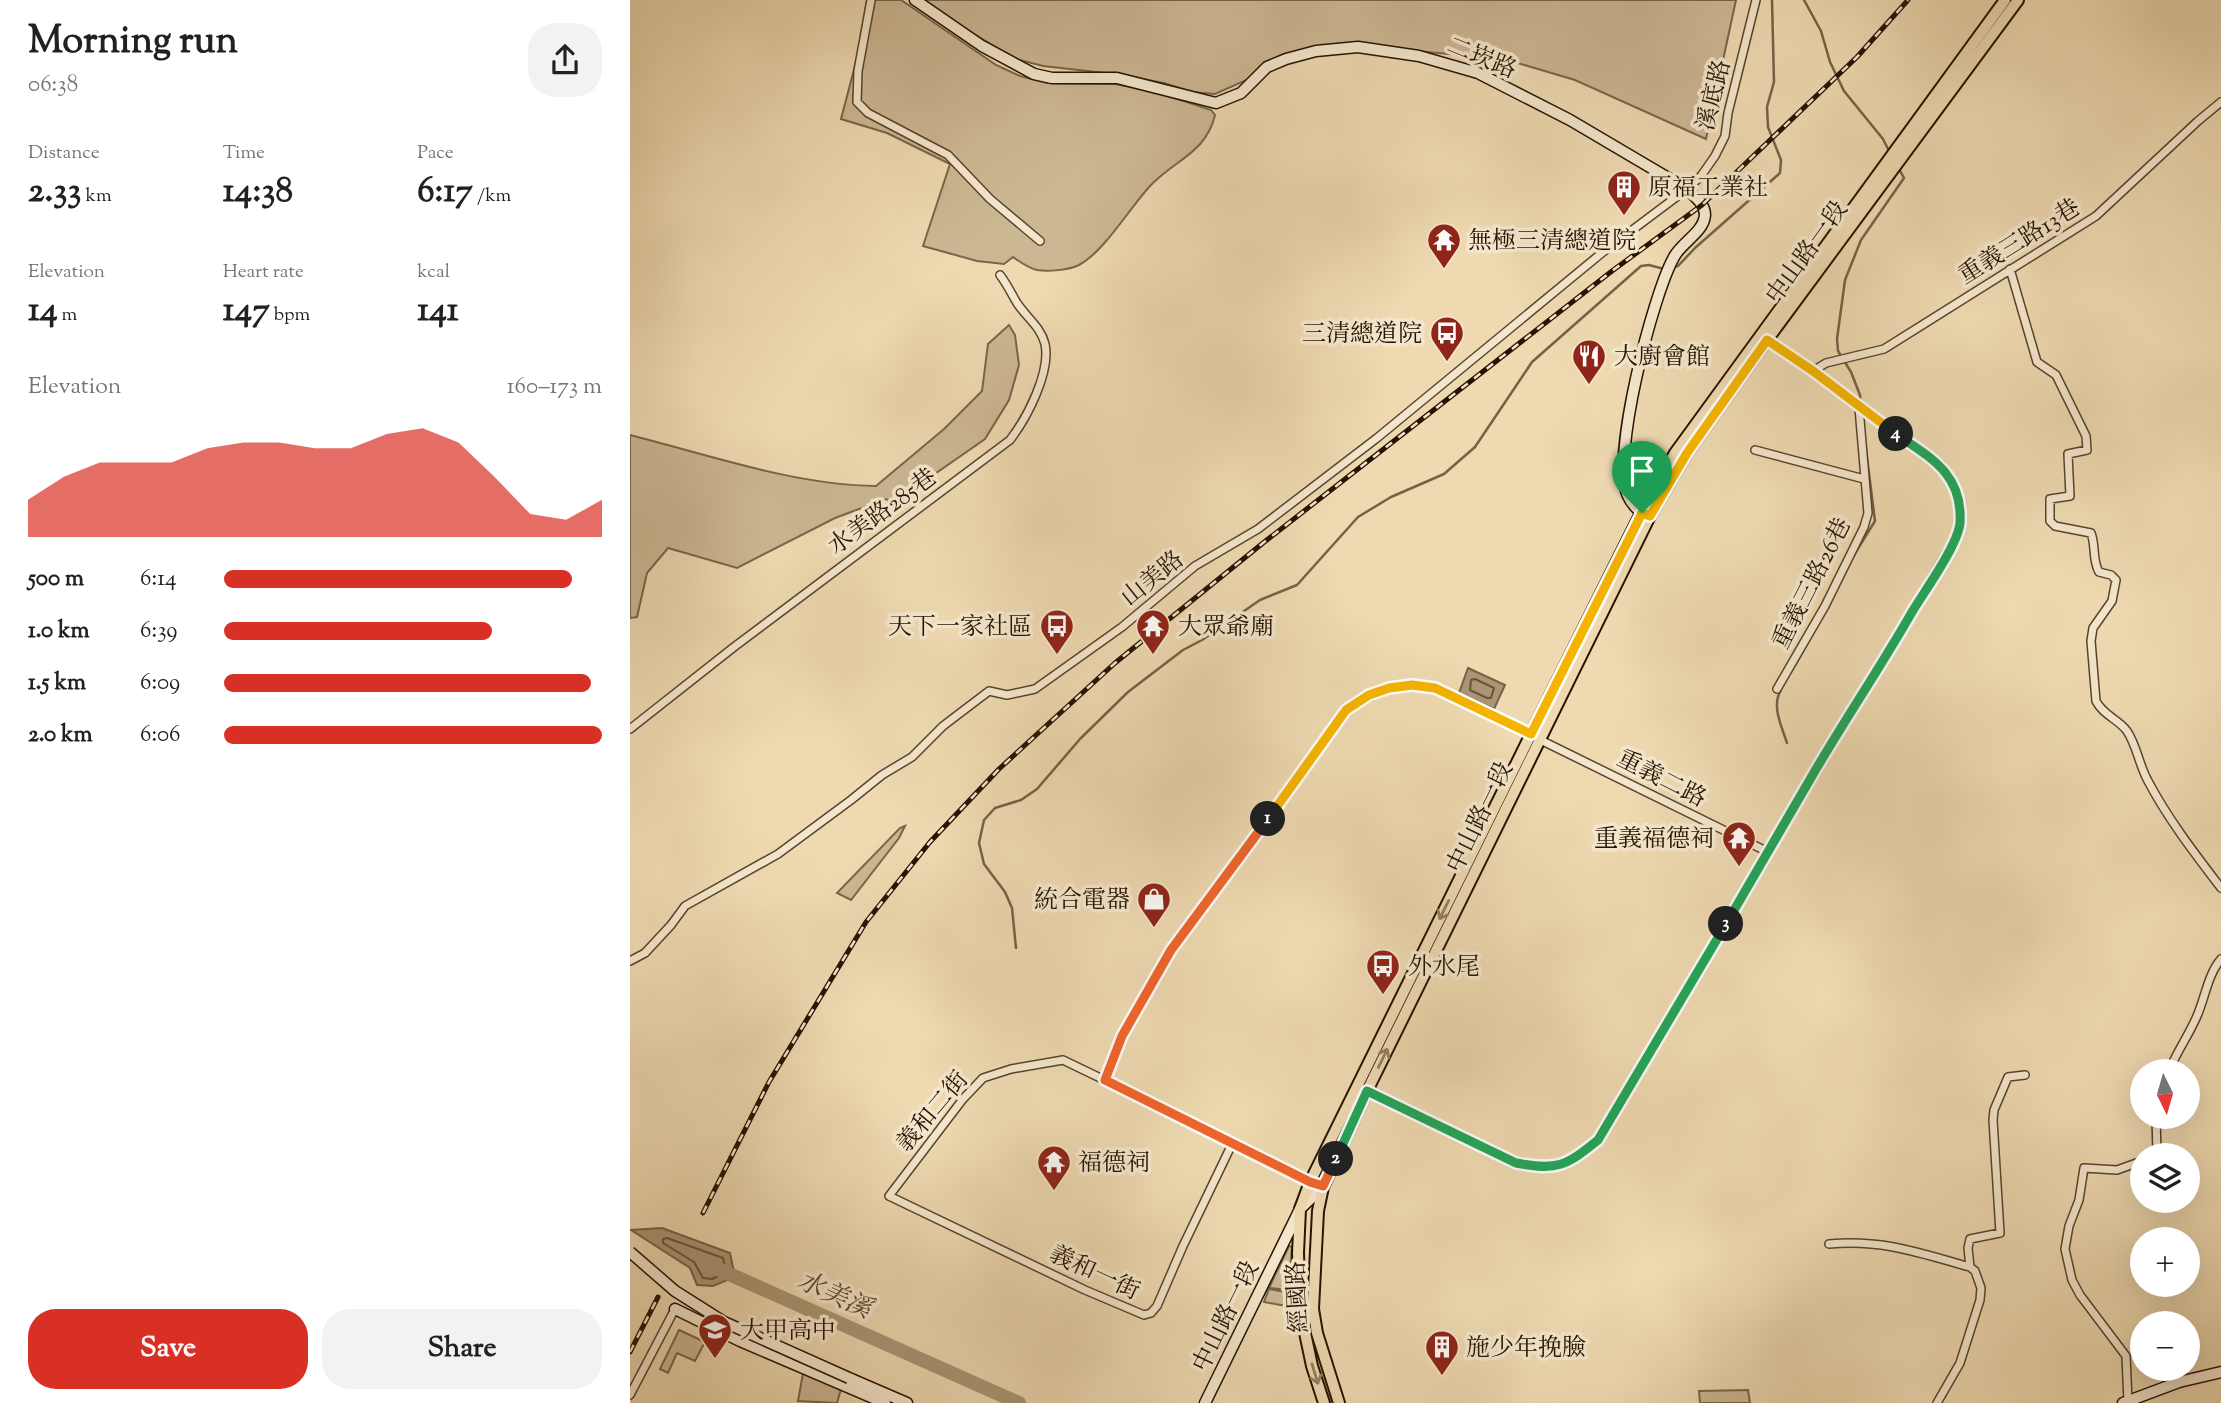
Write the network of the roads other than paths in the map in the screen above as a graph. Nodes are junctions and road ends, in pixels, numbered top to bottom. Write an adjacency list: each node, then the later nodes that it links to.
1 (871, 0): 8 (street)
2 (915, 0): 7 (street, 二崁路)
3 (1756, 0): 7 (street, 溪底路)
4 (2005, 0): 11 (main road, 中山路一段)
5 (2018, 0): 11 (main road, 中山路一段)
6 (2221, 103): 9 (street, 重義三路13巷)
7 (1687, 189): 16 (street, 二崁路); 23 (street, 山美路)
8 (1040, 241)
9 (2010, 269): 12 (street, 重義三路13巷); 21 (street)
10 (1000, 275): 18 (street, 水美路285巷)
11 (1763, 338): 12 (street); 16 (main road, 中山路一段)
12 (1813, 371): 13 (street)
13 (1859, 408): 15 (street, 重義三路26巷); 20 (street)
14 (1755, 450): 15 (street)
15 (1864, 479): 17 (street, 重義三路26巷)
16 (1646, 514): 19 (main road, 中山路一段)
17 (1777, 689)
18 (630, 729)
19 (1536, 736): 20 (street, 重義二路); 26 (street, 重義二路); 27 (main road, 中山路一段, one-way to 19); 30 (main road, 中山路一段, one-way to 30)
20 (1768, 852): 27 (street)
21 (2221, 888)
22 (2221, 959): 24 (street)
23 (630, 961)
24 (2174, 1059)
25 (2025, 1075): 36 (street)
26 (1105, 1080): 28 (street, 義和二街); 32 (street, 義和二街)
27 (1367, 1091): 31 (main road, 中山路一段)
28 (1233, 1142): 30 (street, 義和二街); 32 (street, 義和一街)
29 (2130, 1165): 40 (street)
30 (1310, 1182): 31 (street, 義和二街); 33 (main road, 中山路一段)
31 (1323, 1186): 33 (street, 中山路一段); 45 (main road, 經國路)
32 (889, 1196)
33 (1300, 1209): 43 (street, 中山路一段); 44 (main road, 經國路, one-way to 44)
34 (1829, 1244): 36 (street)
35 (630, 1252): 42 (street, bridge)
36 (1970, 1267): 46 (street)
37 (675, 1309): 39 (street); 41 (street)
38 (2221, 1372): 40 (street)
39 (630, 1395)
40 (2126, 1402)
41 (885, 1403)
42 (907, 1403)
43 (1205, 1403)
44 (1324, 1403)
45 (1339, 1403)
46 (1937, 1403)

